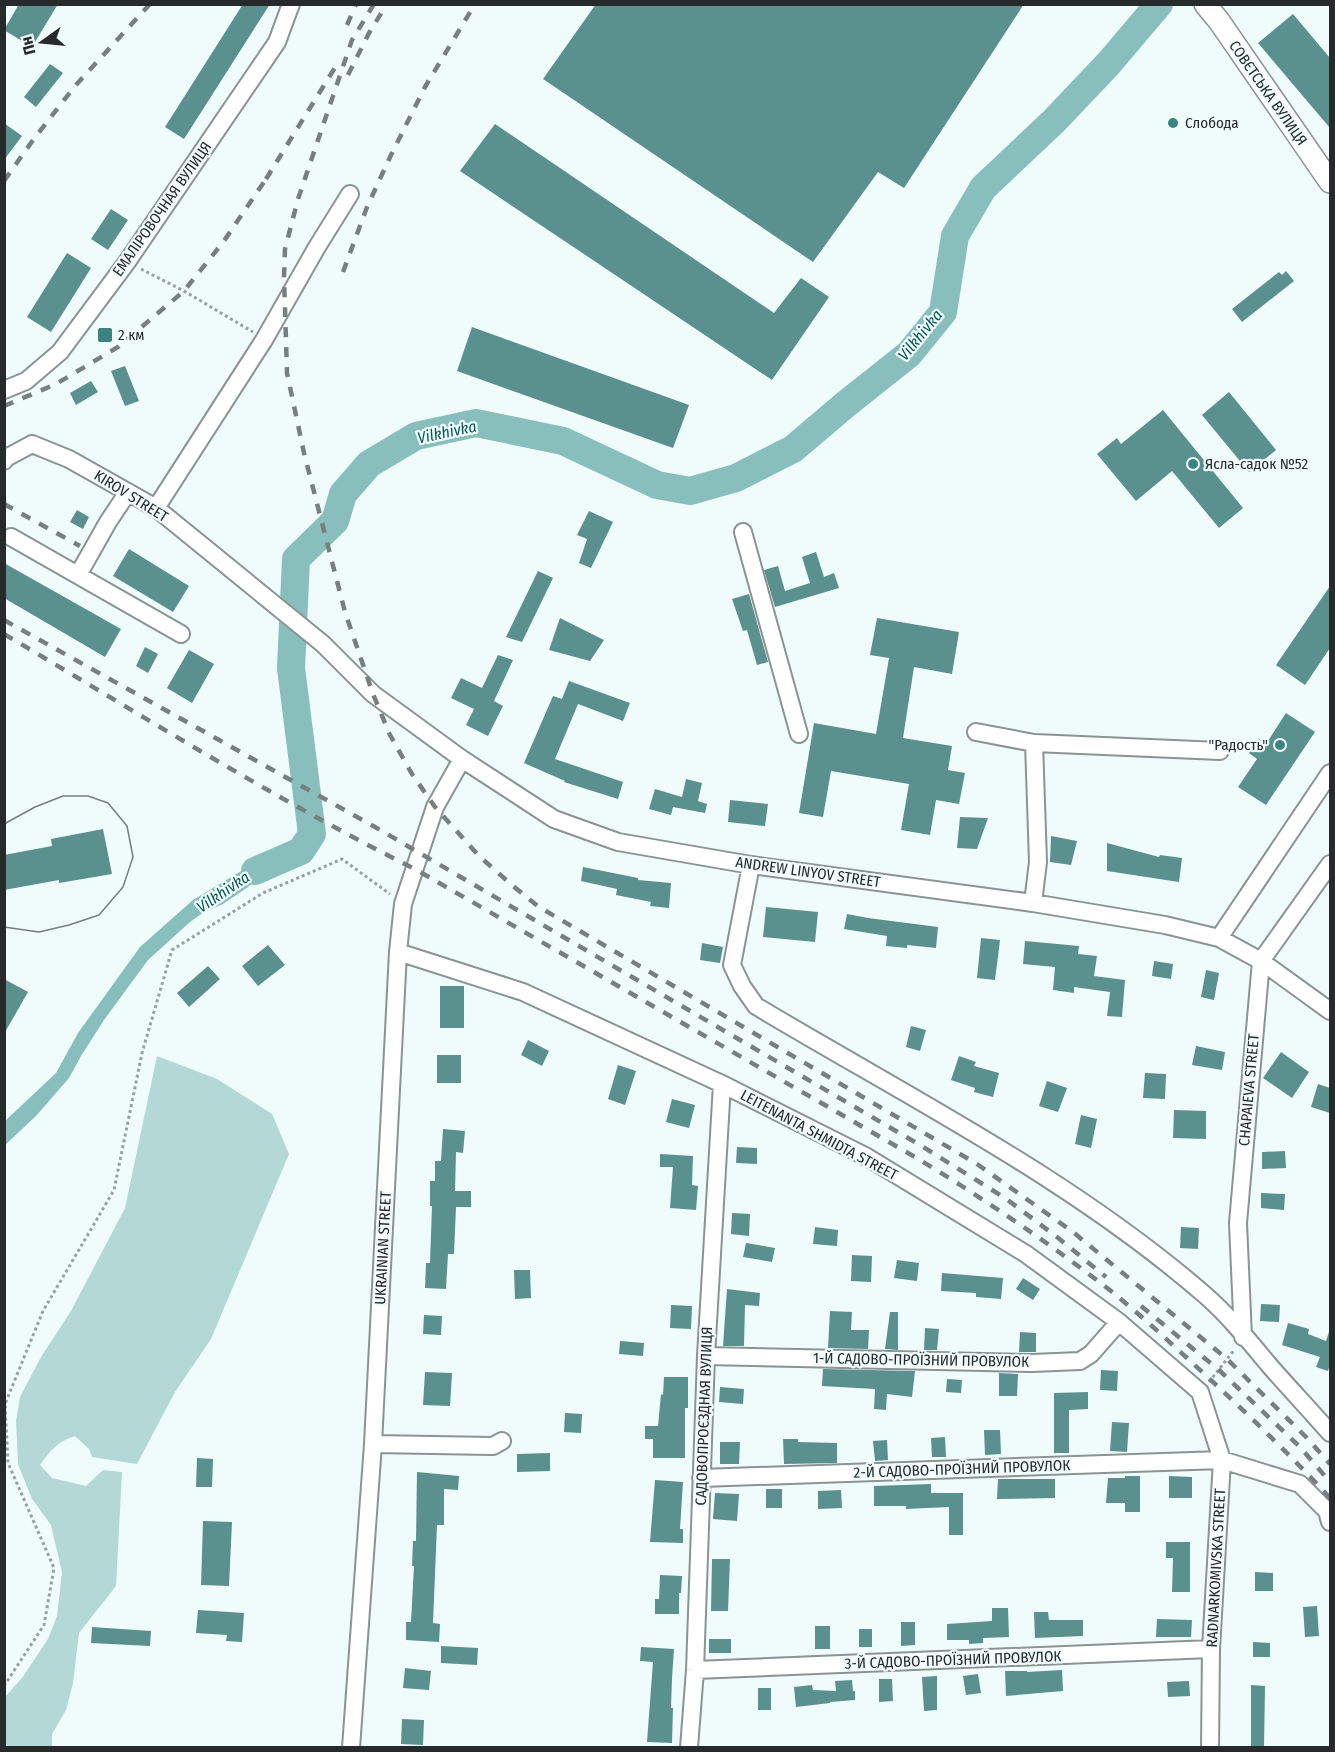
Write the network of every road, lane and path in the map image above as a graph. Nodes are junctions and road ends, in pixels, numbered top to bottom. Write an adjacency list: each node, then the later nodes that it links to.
1 (291, 4): 5 (street, ЕМАЛІРОВОЧНАЯ ВУЛИЦЯ)
2 (1205, 4): 3 (main road, СОВЄТСЬКА ВУЛИЦЯ)
3 (1330, 182)
4 (350, 194): 6 (street)
5 (127, 262): 6 (path); 7 (street, ЕМАЛІРОВОЧНАЯ ВУЛИЦЯ)
6 (264, 340): 10 (street)
7 (4, 390)
8 (4, 461): 9 (street, KIROV STREET)
9 (128, 492): 10 (street, KIROV STREET); 13 (street)
10 (156, 508): 15 (street, KIROV STREET)
11 (742, 532): 17 (street)
12 (11, 537): 13 (street)
13 (78, 575): 14 (street)
14 (181, 634)
15 (323, 644): 20 (street, ANDREW LINYOV STREET)
16 (976, 732): 18 (street)
17 (799, 734)
18 (1034, 743): 19 (street); 25 (street)
19 (1220, 751)
20 (462, 759): 23 (street, ANDREW LINYOV STREET); 27 (street, UKRAINIAN STREET)
21 (1330, 772): 26 (street)
22 (1330, 864): 28 (street)
23 (751, 865): 25 (street, ANDREW LINYOV STREET); 32 (street)
24 (394, 897): 43 (path)
25 (1033, 903): 26 (street, ANDREW LINYOV STREET)
26 (1219, 938): 28 (street, ANDREW LINYOV STREET)
27 (398, 952): 30 (street, LEITENANTA SHMIDTA STREET); 37 (street, UKRAINIAN STREET)
28 (1261, 961): 29 (street, ANDREW LINYOV STREET); 32 (street, CHAPAIEVA STREET)
29 (1330, 1011)
30 (722, 1084): 31 (street, LEITENANTA SHMIDTA STREET); 33 (street, САДОВОПРОЄЗДНАЯ ВУЛИЦЯ)
31 (1119, 1322): 33 (street, 1-Й САДОВО-ПРОЇЗНИЙ ПРОВУЛОК); 34 (street, LEITENANTA SHMIDTA STREET)
32 (1243, 1335): 34 (path); 35 (street)
33 (705, 1356): 39 (street, САДОВОПРОЄЗДНАЯ ВУЛИЦЯ)
34 (1200, 1392): 38 (street, RADNARKOMIVSKA STREET)
35 (1330, 1432)
36 (502, 1441): 37 (street)
37 (373, 1444): 44 (street, UKRAINIAN STREET)
38 (1222, 1460): 39 (street, 2-Й САДОВО-ПРОЇЗНИЙ ПРОВУЛОК); 40 (street, 2-Й САДОВО-ПРОЇЗНИЙ ПРОВУЛОК); 41 (street, RADNARKOMIVSKA STREET)
39 (701, 1478): 42 (street, САДОВОПРОЄЗДНАЯ ВУЛИЦЯ)
40 (1330, 1522)
41 (1211, 1650): 42 (street, 3-Й САДОВО-ПРОЇЗНИЙ ПРОВУЛОК); 46 (street, RADNARKOMIVSKA STREET)
42 (695, 1670): 45 (street, САДОВОПРОЄЗДНАЯ ВУЛИЦЯ)
43 (4, 1686)
44 (351, 1748)
45 (689, 1748)
46 (1210, 1748)

